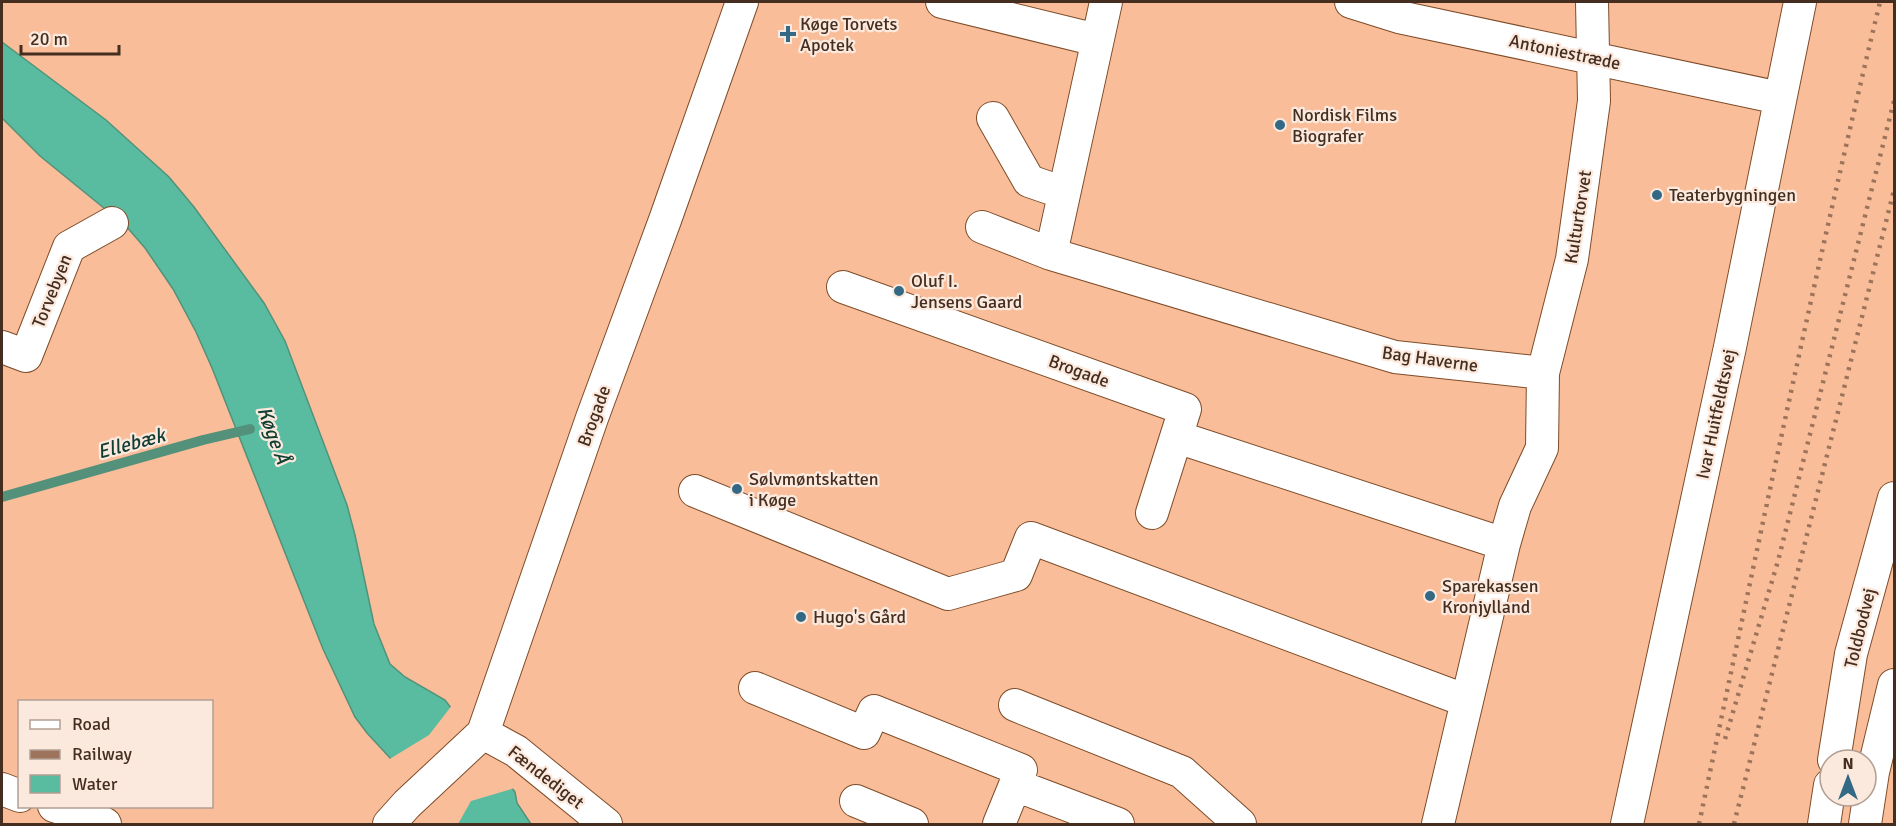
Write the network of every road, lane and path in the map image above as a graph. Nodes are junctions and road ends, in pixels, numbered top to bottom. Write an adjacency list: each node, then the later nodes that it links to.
1 (742, 2): 27 (street, Brogade)
2 (942, 2): 7 (street)
3 (1106, 2): 7 (street)
4 (1351, 2): 8 (street, Antoniestræde)
5 (1592, 2): 8 (street, Kulturtorvet)
6 (1800, 2): 9 (street, Ivar Huitfeldtsvej)
7 (1097, 40): 11 (street)
8 (1593, 58): 9 (street, Antoniestræde); 17 (street, Kulturtorvet)
9 (1780, 98): 46 (street, Ivar Huitfeldtsvej)
10 (993, 118): 11 (street)
11 (1064, 193): 14 (street)
12 (112, 223): 16 (street, Torvebyen)
13 (982, 227): 14 (street, Bag Haverne)
14 (1051, 254): 17 (street, Bag Haverne)
15 (843, 287): 18 (street, Brogade)
16 (2, 347)
17 (1543, 373): 22 (street)
18 (1177, 437): 21 (street, Brogade); 22 (street)
19 (695, 490): 25 (street)
20 (1894, 498): 28 (street, Toldbodvej)
21 (1152, 513)
22 (1504, 544): 25 (street)
23 (1894, 685): 29 (street)
24 (755, 688): 30 (street)
25 (1467, 701): 45 (street)
26 (1015, 705): 44 (street)
27 (483, 733): 34 (street, Brogade); 40 (street, Fændediget)
28 (1836, 748)
29 (1884, 776): 48 (street)
30 (1015, 785): 42 (street); 43 (street)
31 (2, 789): 32 (street)
32 (18, 795)
33 (855, 801): 41 (street)
34 (404, 807)
35 (39, 808): 38 (street)
36 (57, 808): 39 (street)
37 (1827, 808): 47 (street)
38 (65, 825)
39 (105, 825)
40 (606, 825)
41 (912, 825)
42 (999, 825)
43 (1118, 825)
44 (1240, 825)
45 (1438, 825)
46 (1627, 825)
47 (1824, 825)
48 (1865, 825)

